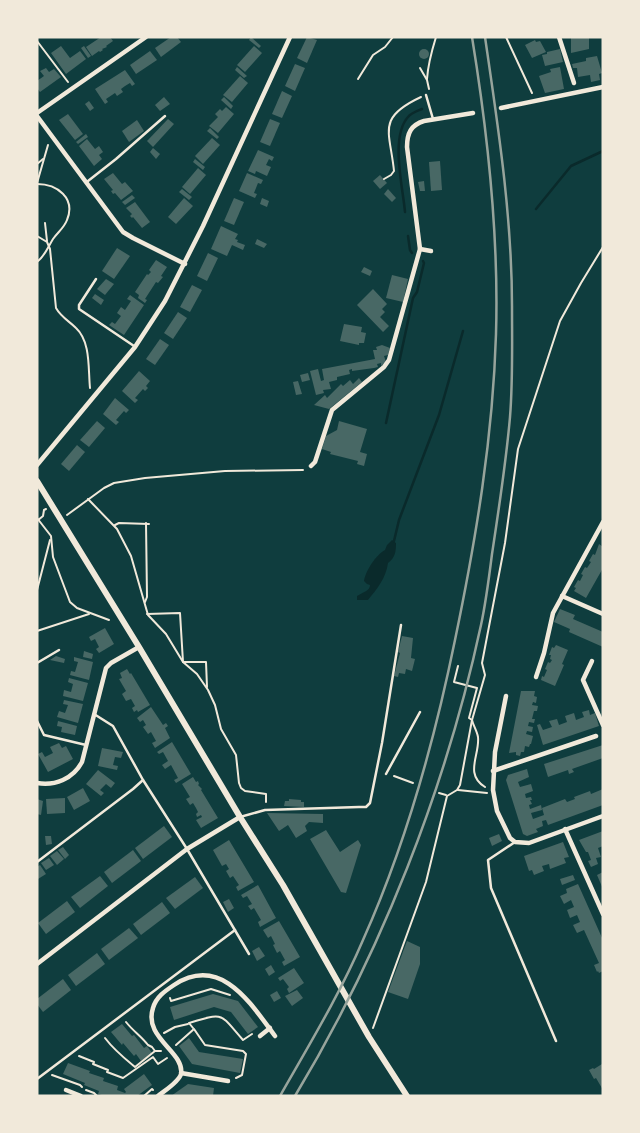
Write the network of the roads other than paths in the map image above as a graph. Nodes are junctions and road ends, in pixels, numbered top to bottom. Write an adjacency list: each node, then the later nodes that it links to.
1 (146, 37): 9 (street)
2 (290, 37): 15 (street)
3 (559, 37): 4 (street)
4 (574, 83)
5 (603, 87): 7 (street)
6 (426, 95): 11 (lane)
7 (501, 108)
8 (473, 113): 11 (street)
9 (37, 114): 12 (street)
10 (165, 116): 12 (lane)
11 (433, 119): 13 (street)
12 (86, 183): 15 (street)
13 (420, 249): 14 (street); 19 (street)
14 (431, 251)
15 (185, 264): 17 (street)
16 (96, 279): 17 (lane)
17 (135, 347): 18 (street)
18 (37, 465)
19 (311, 466)
20 (37, 481): 25 (main road)
21 (603, 522): 22 (street)
22 (562, 596): 23 (street); 29 (street)
23 (603, 614)
24 (401, 625): 42 (lane)
25 (139, 647): 32 (street); 42 (main road)
26 (59, 650): 28 (lane)
27 (592, 661): 34 (street)
28 (37, 663)
29 (536, 677)
30 (506, 696): 37 (street)
31 (419, 712): 38 (lane)
32 (94, 714): 36 (street); 39 (lane)
33 (37, 721): 36 (lane)
34 (603, 725)
35 (596, 736): 37 (street)
36 (86, 746): 40 (street)
37 (493, 771): 44 (street)
38 (386, 774)
39 (143, 780): 45 (lane); 46 (lane)
40 (37, 783)
41 (603, 816): 43 (street)
42 (240, 817): 45 (street); 61 (main road)
43 (565, 829): 44 (street); 47 (street)
44 (515, 842): 54 (lane)
45 (187, 849): 48 (lane); 50 (street)
46 (37, 862)
47 (603, 915)
48 (235, 930): 49 (lane); 56 (lane)
49 (249, 954)
50 (37, 964)
51 (270, 1028): 52 (street); 53 (street); 55 (street)
52 (260, 1036)
53 (275, 1036)
54 (556, 1041)
55 (181, 1073): 57 (street); 60 (street)
56 (37, 1079)
57 (228, 1081)
58 (66, 1090): 59 (street)
59 (81, 1096)
60 (158, 1096)
61 (407, 1096)

